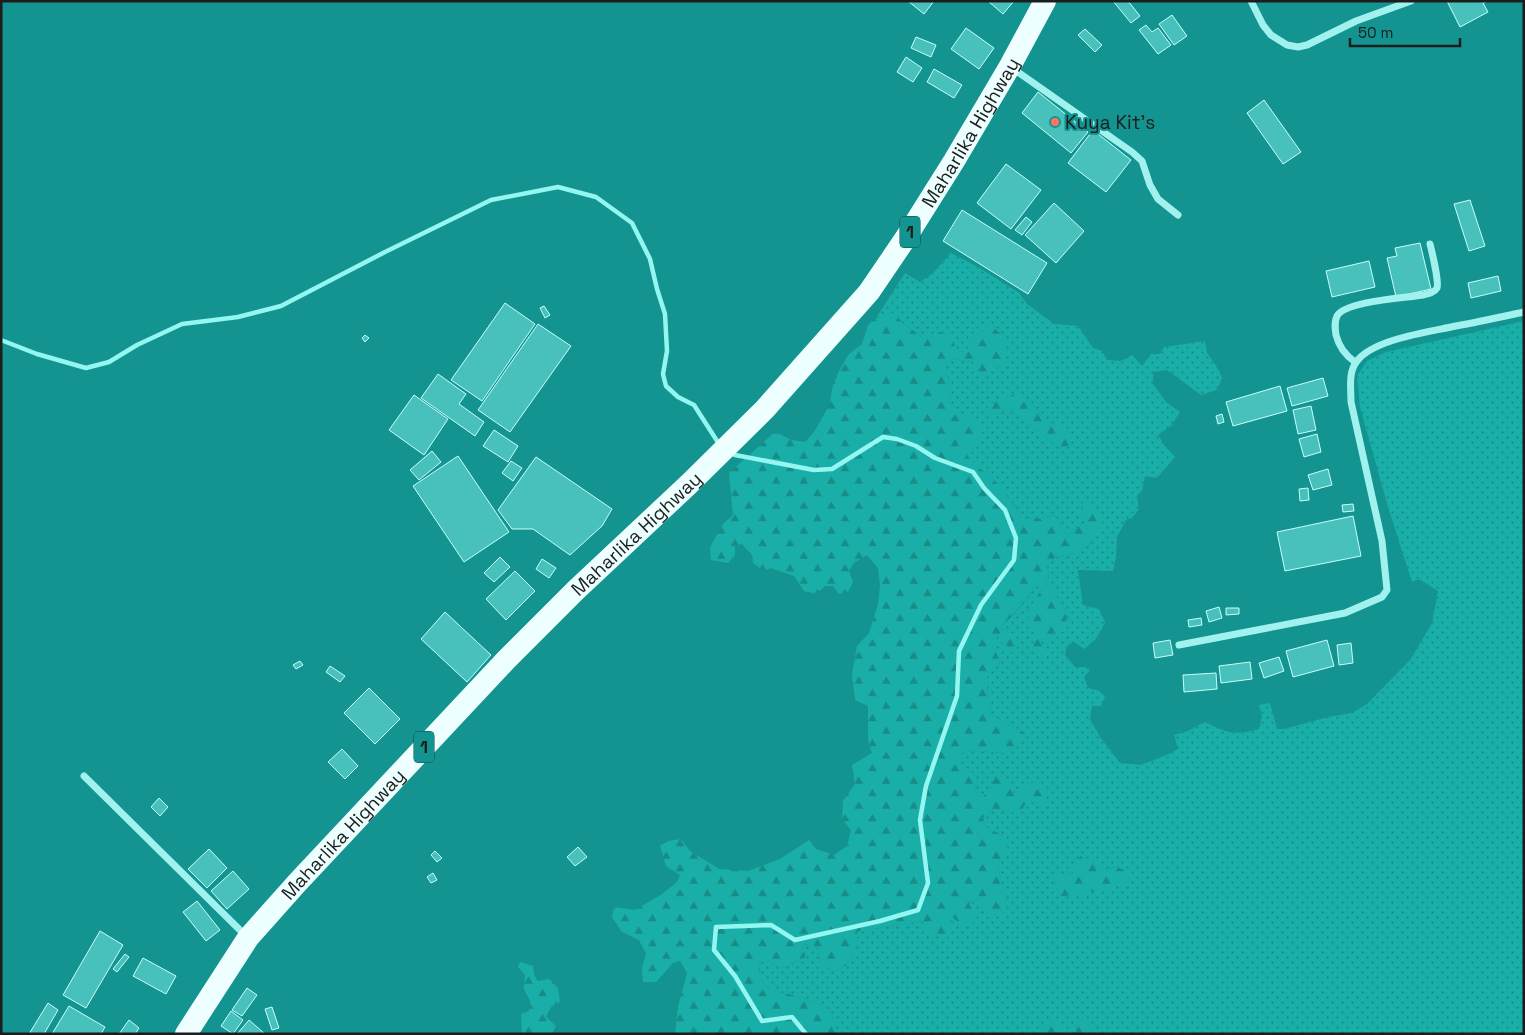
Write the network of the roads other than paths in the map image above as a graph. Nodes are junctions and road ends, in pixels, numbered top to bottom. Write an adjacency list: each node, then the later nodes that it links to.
1 (1045, 1): 4 (main road, Maharlika Highway / 1)
2 (1250, 1): 3 (lane)
3 (1411, 1)
4 (1010, 66): 5 (lane); 11 (main road, Maharlika Highway / 1)
5 (1178, 215)
6 (1430, 244): 8 (lane)
7 (1524, 312): 8 (lane)
8 (1355, 362): 9 (lane)
9 (1179, 645)
10 (84, 776): 11 (lane)
11 (248, 938): 12 (main road, Maharlika Highway / 1)
12 (186, 1034)

